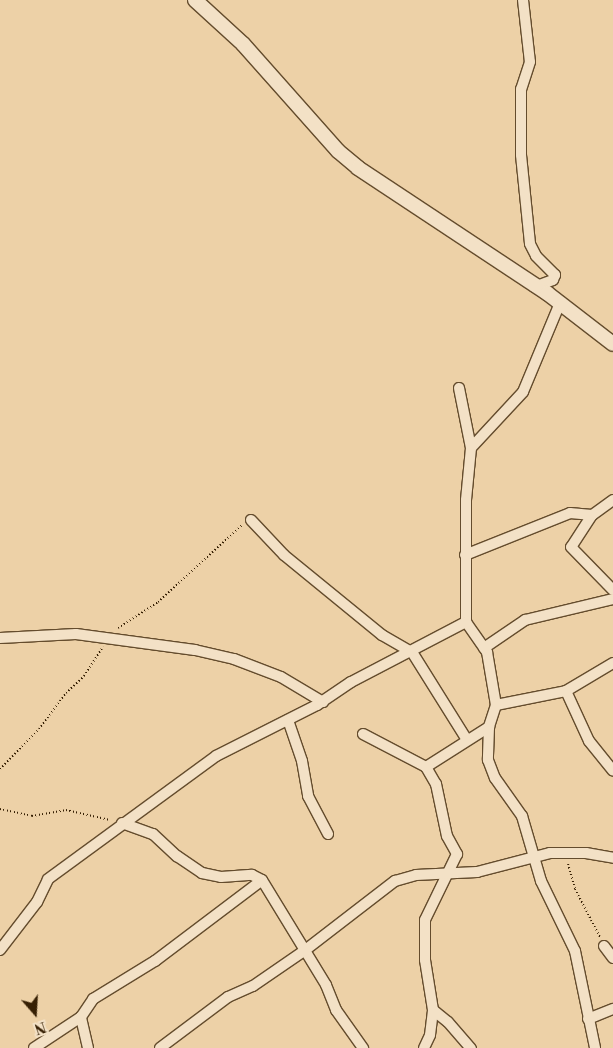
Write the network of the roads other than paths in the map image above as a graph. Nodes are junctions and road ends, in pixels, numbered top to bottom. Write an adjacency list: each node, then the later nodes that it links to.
1 (195, 0): 3 (street)
2 (523, 0): 3 (street)
3 (534, 287): 4 (street)
4 (560, 303): 5 (street); 7 (street)
5 (613, 344)
6 (459, 388): 7 (street)
7 (471, 448): 11 (street)
8 (613, 500): 9 (street)
9 (592, 515): 11 (street); 12 (street)
10 (251, 520): 17 (street)
11 (465, 554): 14 (street)
12 (613, 590)
13 (613, 599): 16 (street)
14 (466, 622): 16 (street); 17 (street)
15 (0, 638): 20 (street)
16 (484, 648): 21 (street)
17 (412, 652): 20 (street); 25 (street)
18 (613, 662): 19 (street)
19 (566, 691): 21 (street); 27 (street)
20 (323, 702): 22 (street)
21 (496, 705): 23 (street)
22 (288, 720): 28 (street); 29 (street)
23 (489, 727): 25 (street); 30 (street)
24 (363, 734): 26 (street)
25 (467, 740): 26 (street)
26 (426, 767): 32 (street)
27 (613, 771)
28 (122, 823): 33 (street); 35 (street)
29 (328, 834)
30 (534, 856): 31 (street); 32 (street); 41 (street)
31 (613, 858)
32 (447, 873): 36 (street); 39 (street)
33 (262, 880): 36 (street); 40 (street)
34 (604, 946): 37 (street)
35 (0, 950)
36 (304, 951): 44 (street); 45 (street)
37 (613, 958)
38 (613, 1009): 41 (street)
39 (432, 1010): 46 (street); 47 (street)
40 (81, 1017): 42 (street); 43 (street)
41 (588, 1019): 48 (street)
42 (34, 1048)
43 (88, 1048)
44 (160, 1048)
45 (363, 1048)
46 (424, 1048)
47 (471, 1048)
48 (595, 1048)

